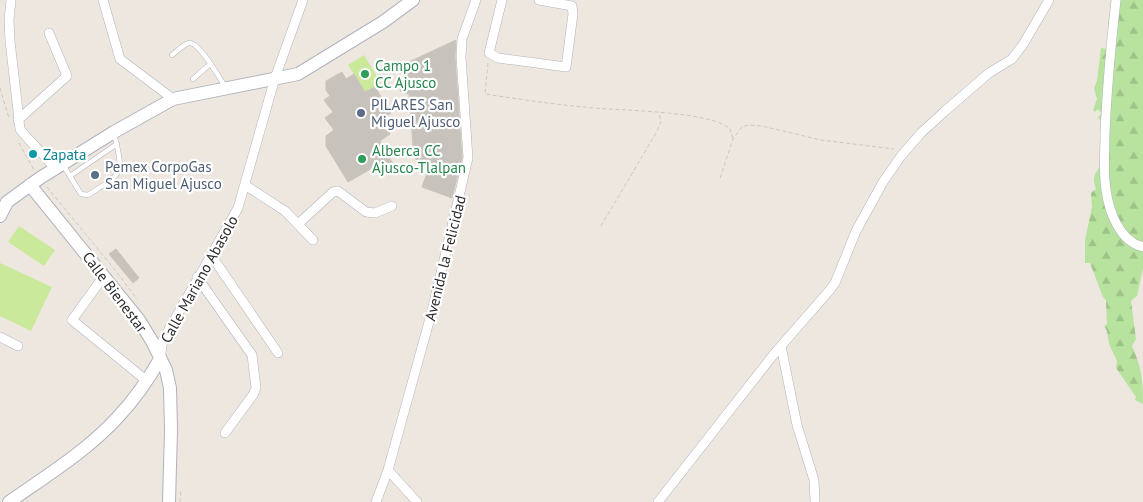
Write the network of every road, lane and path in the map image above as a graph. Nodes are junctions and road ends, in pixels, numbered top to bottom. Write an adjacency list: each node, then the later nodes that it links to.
1 (11, 0): 19 (street)
2 (103, 0): 17 (street)
3 (303, 0): 14 (street, Calle Mariano Abasolo)
4 (413, 0): 14 (street)
5 (476, 0): 47 (street, Avenida la Felicidad)
6 (502, 0): 11 (street)
7 (539, 0): 11 (street)
8 (1049, 0): 22 (street)
9 (1116, 0): 35 (street)
10 (49, 33): 19 (street)
11 (489, 53): 18 (path)
12 (172, 55): 13 (lane)
13 (210, 64): 15 (lane); 16 (lane)
14 (276, 78): 16 (street); 28 (street, Calle Mariano Abasolo)
15 (193, 79)
16 (225, 87): 17 (street)
17 (173, 99): 20 (street)
18 (659, 113): 21 (path); 33 (path)
19 (18, 120): 23 (street)
20 (115, 138): 23 (street); 24 (lane); 24 (lane)
21 (733, 139): 22 (path); 25 (path)
22 (904, 153): 42 (street)
23 (59, 167): 24 (lane); 27 (street)
24 (70, 176)
25 (720, 178)
26 (45, 184): 39 (path)
27 (30, 185): 29 (street); 37 (street, Calle Bienestar)
28 (246, 185): 32 (street); 36 (street, Calle Mariano Abasolo)
29 (4, 200): 31 (street)
30 (392, 206): 32 (street)
31 (0, 216)
32 (298, 224): 34 (street)
33 (601, 226)
34 (313, 240)
35 (1143, 247)
36 (211, 255): 38 (street, Calle Mariano Abasolo); 43 (street)
37 (104, 276): 44 (street, Calle Bienestar); 45 (street)
38 (197, 278): 44 (street, Calle Mariano Abasolo); 46 (street)
39 (139, 303)
40 (0, 337): 41 (street)
41 (18, 346)
42 (781, 346): 52 (street); 53 (street)
43 (278, 353)
44 (160, 359): 45 (street, Calle Mariano Abasolo); 49 (street, Calle Bienestar)
45 (147, 381): 48 (street, Calle Mariano Abasolo)
46 (225, 433)
47 (388, 470): 50 (street, Avenida la Felicidad); 51 (street)
48 (16, 500)
49 (169, 502)
50 (376, 502)
51 (417, 502)
52 (658, 502)
53 (815, 502)

